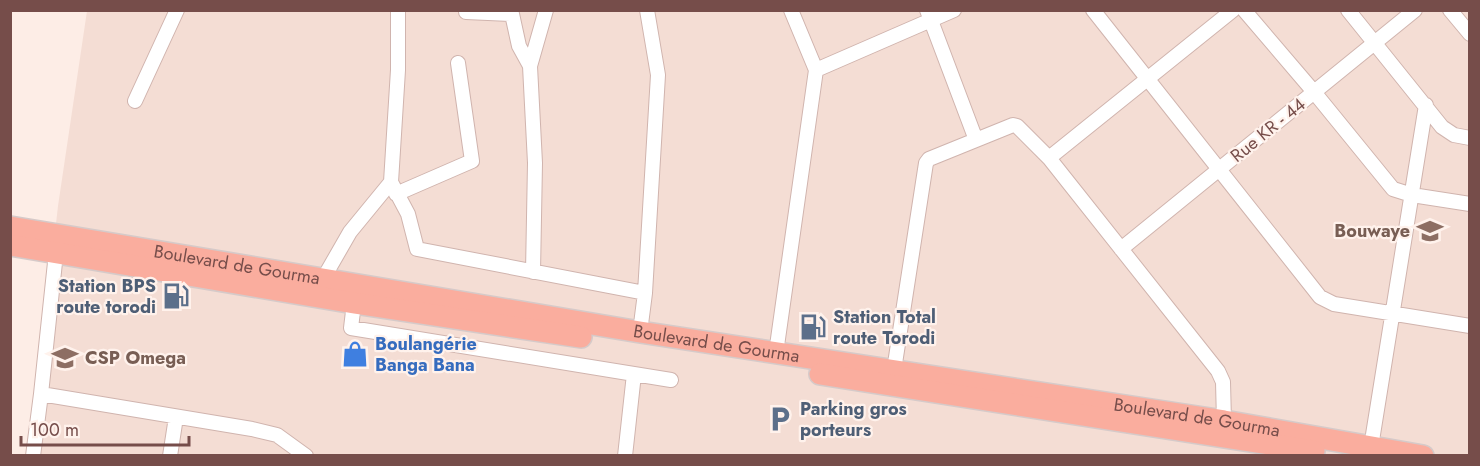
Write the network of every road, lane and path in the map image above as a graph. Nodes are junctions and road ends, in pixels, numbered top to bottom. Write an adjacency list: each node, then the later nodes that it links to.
1 (177, 10): 22 (street)
2 (398, 10): 28 (street)
3 (546, 10): 18 (street)
4 (647, 10): 37 (street)
5 (791, 10): 19 (street)
6 (954, 10): 14 (street)
7 (1093, 10): 20 (street)
8 (1233, 10): 20 (street)
9 (1244, 10): 21 (street)
10 (1348, 10): 16 (street)
11 (1415, 10): 16 (street, Rue KR - 44)
12 (1450, 10): 15 (street)
13 (466, 12): 18 (street)
14 (929, 15): 19 (street); 25 (street)
15 (1470, 34)
16 (1374, 43): 21 (street, Rue KR - 44); 23 (street)
17 (458, 63): 28 (street)
18 (531, 66): 35 (street)
19 (816, 70): 42 (street)
20 (1147, 80): 26 (street); 27 (street)
21 (1314, 92): 27 (street, Rue KR - 44); 29 (street)
22 (135, 101)
23 (1426, 105): 24 (street); 29 (street)
24 (1470, 138)
25 (976, 140): 26 (street); 43 (street)
26 (1049, 158): 33 (street)
27 (1219, 170): 33 (street, Rue KR - 44); 39 (street)
28 (393, 188): 35 (street); 36 (street)
29 (1412, 195): 30 (street); 39 (street)
30 (1470, 204)
31 (10, 227): 36 (highway, Boulevard de Gourma)
32 (10, 245): 34 (highway, Boulevard de Gourma)
33 (1121, 249): 48 (street)
34 (56, 253): 36 (highway, Boulevard de Gourma); 46 (street)
35 (533, 272): 37 (street)
36 (321, 288): 38 (highway, Boulevard de Gourma); 41 (highway, Boulevard de Gourma)
37 (645, 292): 41 (street)
38 (354, 303): 44 (street); 50 (highway, Boulevard de Gourma)
39 (1393, 314): 40 (street); 49 (street)
40 (1470, 326)
41 (640, 332): 42 (highway, Boulevard de Gourma)
42 (776, 353): 43 (highway, Boulevard de Gourma)
43 (894, 370): 48 (highway, Boulevard de Gourma)
44 (634, 374): 45 (street); 54 (street)
45 (671, 380)
46 (41, 394): 47 (street); 51 (street)
47 (176, 417): 52 (street); 53 (street)
48 (1224, 421): 49 (highway, Boulevard de Gourma)
49 (1371, 447): 56 (highway, Boulevard de Gourma)
50 (1276, 451): 55 (highway, Boulevard de Gourma)
51 (33, 456)
52 (170, 456)
53 (306, 456)
54 (625, 456)
55 (1341, 456)
56 (1423, 456)

